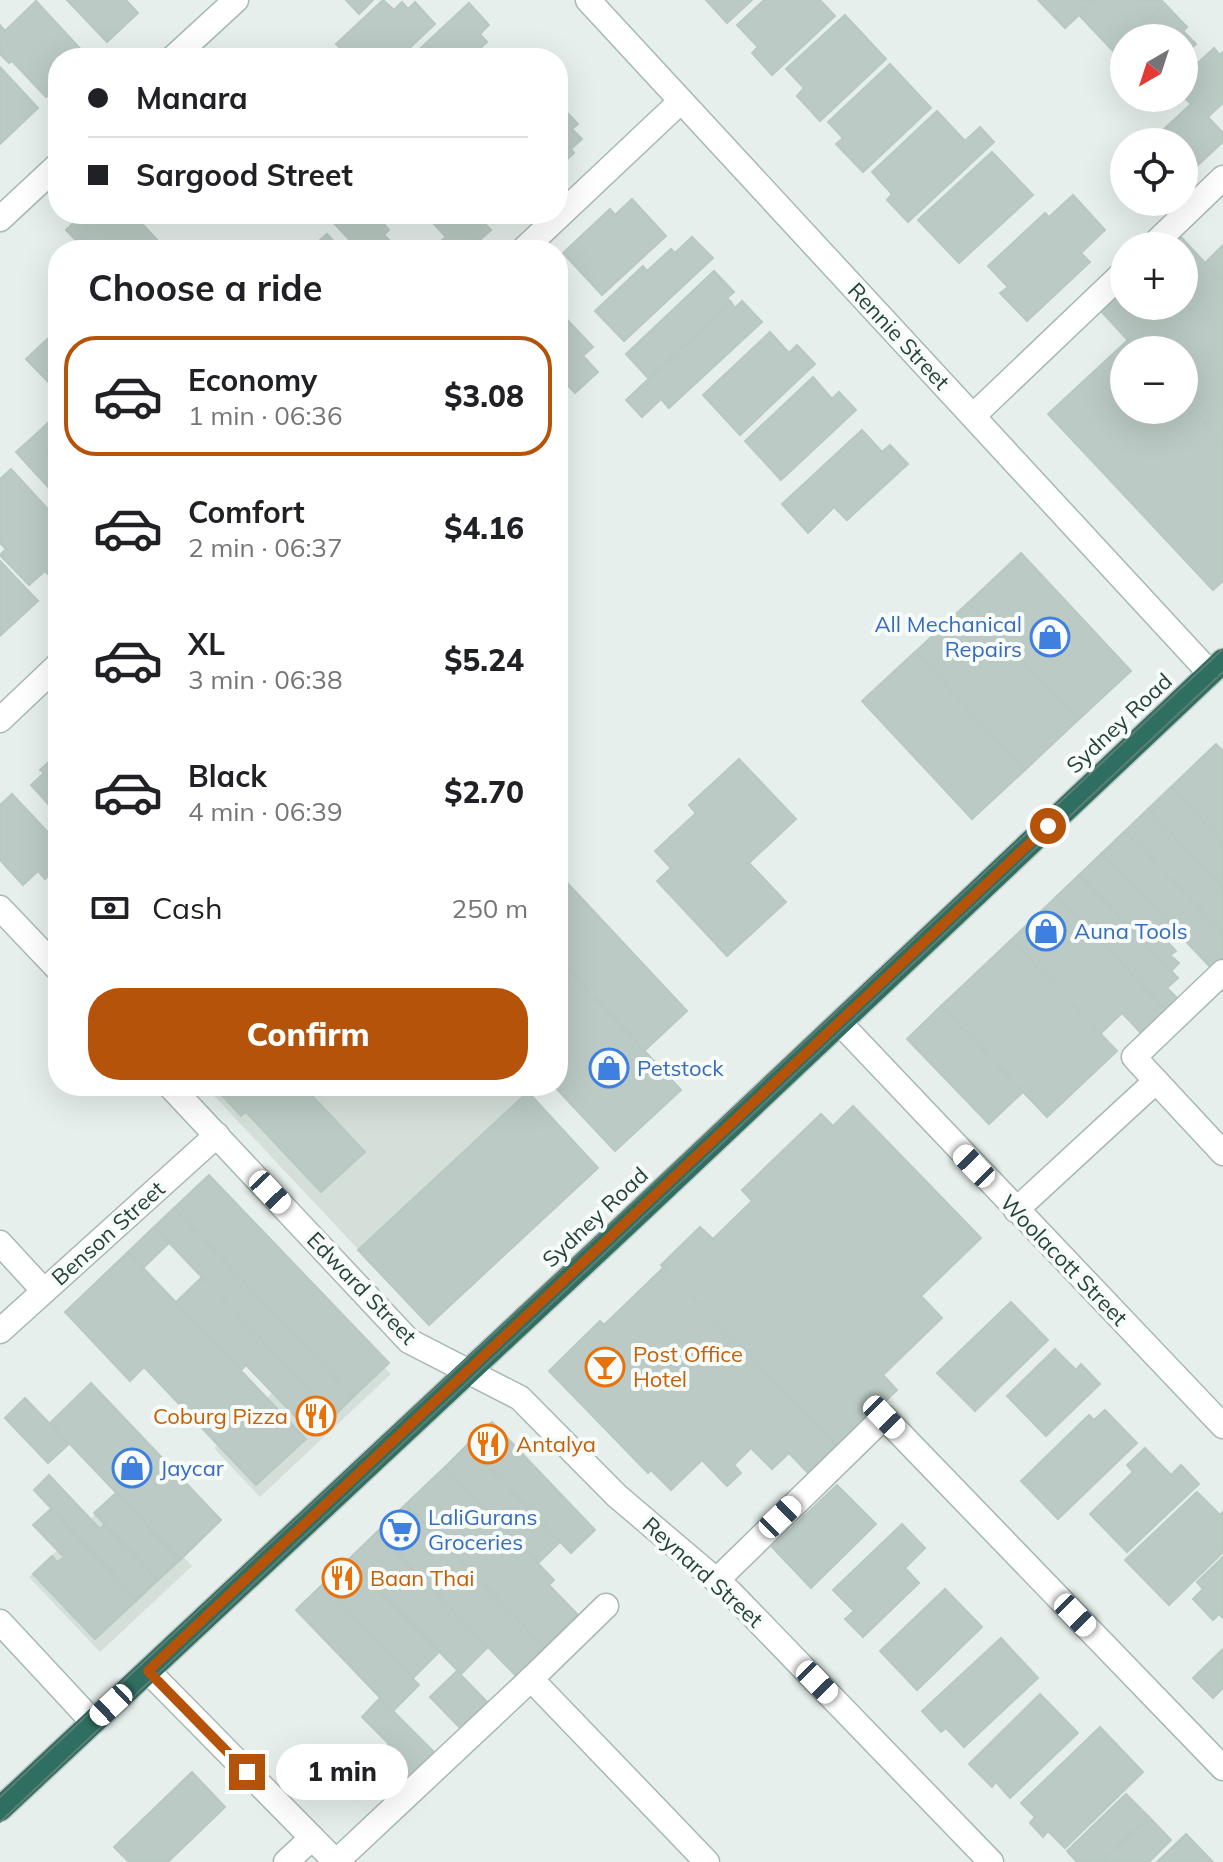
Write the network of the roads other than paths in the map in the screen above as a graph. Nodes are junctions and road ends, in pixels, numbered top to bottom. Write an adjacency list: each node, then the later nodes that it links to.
1 (236, 0): 3 (street)
2 (588, 0): 4 (street, Rennie Street)
3 (184, 48)
4 (681, 101): 7 (street); 13 (street, Rennie Street)
5 (48, 174): 8 (street)
6 (1223, 178): 10 (street)
7 (568, 208)
8 (0, 219)
9 (551, 224): 11 (street)
10 (1167, 232)
11 (534, 240)
12 (1110, 285): 13 (street)
13 (973, 416): 14 (street, Rennie Street)
14 (1216, 667): 20 (highway, Sydney Road)
15 (48, 674): 16 (street)
16 (0, 720)
17 (0, 908): 18 (street)
18 (48, 958)
19 (1223, 972): 21 (street)
20 (840, 1023): 25 (street, Woolacott Street); 29 (highway, Sydney Road)
21 (1156, 1081): 24 (street); 25 (street)
22 (180, 1096): 23 (street, Edward Street)
23 (217, 1135): 27 (street, Benson Street); 29 (street, Edward Street)
24 (1223, 1153)
25 (1016, 1210): 30 (street, Woolacott Street)
26 (0, 1243): 27 (street)
27 (44, 1291): 28 (street, Benson Street)
28 (0, 1331)
29 (467, 1371): 31 (street, Reynard Street); 34 (highway, Sydney Road)
30 (1223, 1426)
31 (717, 1580): 37 (street); 43 (street, Reynard Street)
32 (606, 1606): 35 (street)
33 (0, 1622): 36 (street)
34 (148, 1671): 36 (highway, Sydney Road); 39 (street)
35 (531, 1679): 41 (street); 42 (street)
36 (93, 1722): 38 (highway, Sydney Road)
37 (1223, 1768)
38 (0, 1809)
39 (312, 1838): 40 (street); 41 (street)
40 (286, 1862)
41 (336, 1862)
42 (707, 1862)
43 (991, 1862)

